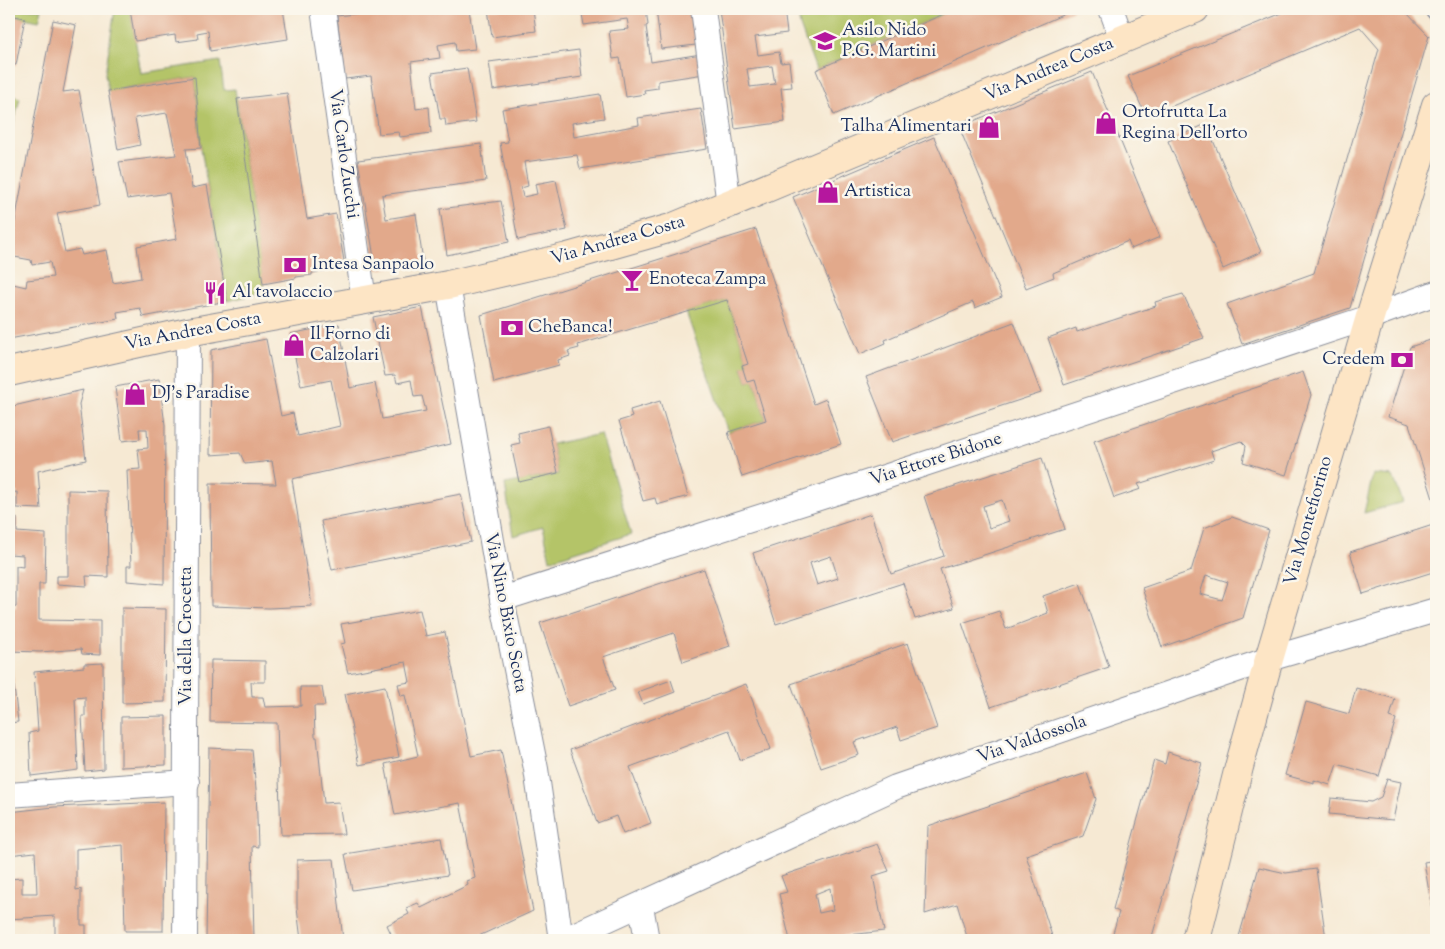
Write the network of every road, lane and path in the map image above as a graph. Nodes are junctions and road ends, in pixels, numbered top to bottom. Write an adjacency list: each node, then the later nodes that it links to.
1 (323, 9): 12 (street, Via Carlo Zucchi)
2 (703, 9): 9 (street)
3 (1112, 9): 7 (street)
4 (1195, 9): 7 (main road, Via Andrea Costa)
5 (1430, 9): 6 (lane)
6 (1436, 16)
7 (1122, 39): 9 (main road, Via Andrea Costa)
8 (1436, 105): 13 (main road, Via Montefiorino)
9 (728, 204): 10 (main road, Via Andrea Costa)
10 (448, 285): 12 (main road, Via Andrea Costa); 16 (street, Via Nino Bixio Scota)
11 (1436, 293): 13 (street, Via Ettore Bidone)
12 (364, 300): 14 (main road, Via Andrea Costa)
13 (1370, 317): 16 (street, Via Ettore Bidone); 18 (main road, Via Montefiorino)
14 (188, 332): 15 (main road, Via Andrea Costa); 19 (street, Via della Crocetta)
15 (9, 372)
16 (502, 599): 23 (street, Via Nino Bixio Scota)
17 (1436, 610): 18 (street, Via Valdossola)
18 (1269, 659): 21 (street, Via Valdossola); 25 (main road, Via Montefiorino)
19 (187, 782): 20 (street); 22 (street, Via della Crocetta)
20 (9, 795)
21 (641, 906): 23 (street, Via Valdossola); 24 (street)
22 (186, 940)
23 (562, 940)
24 (647, 940)
25 (1196, 940)

